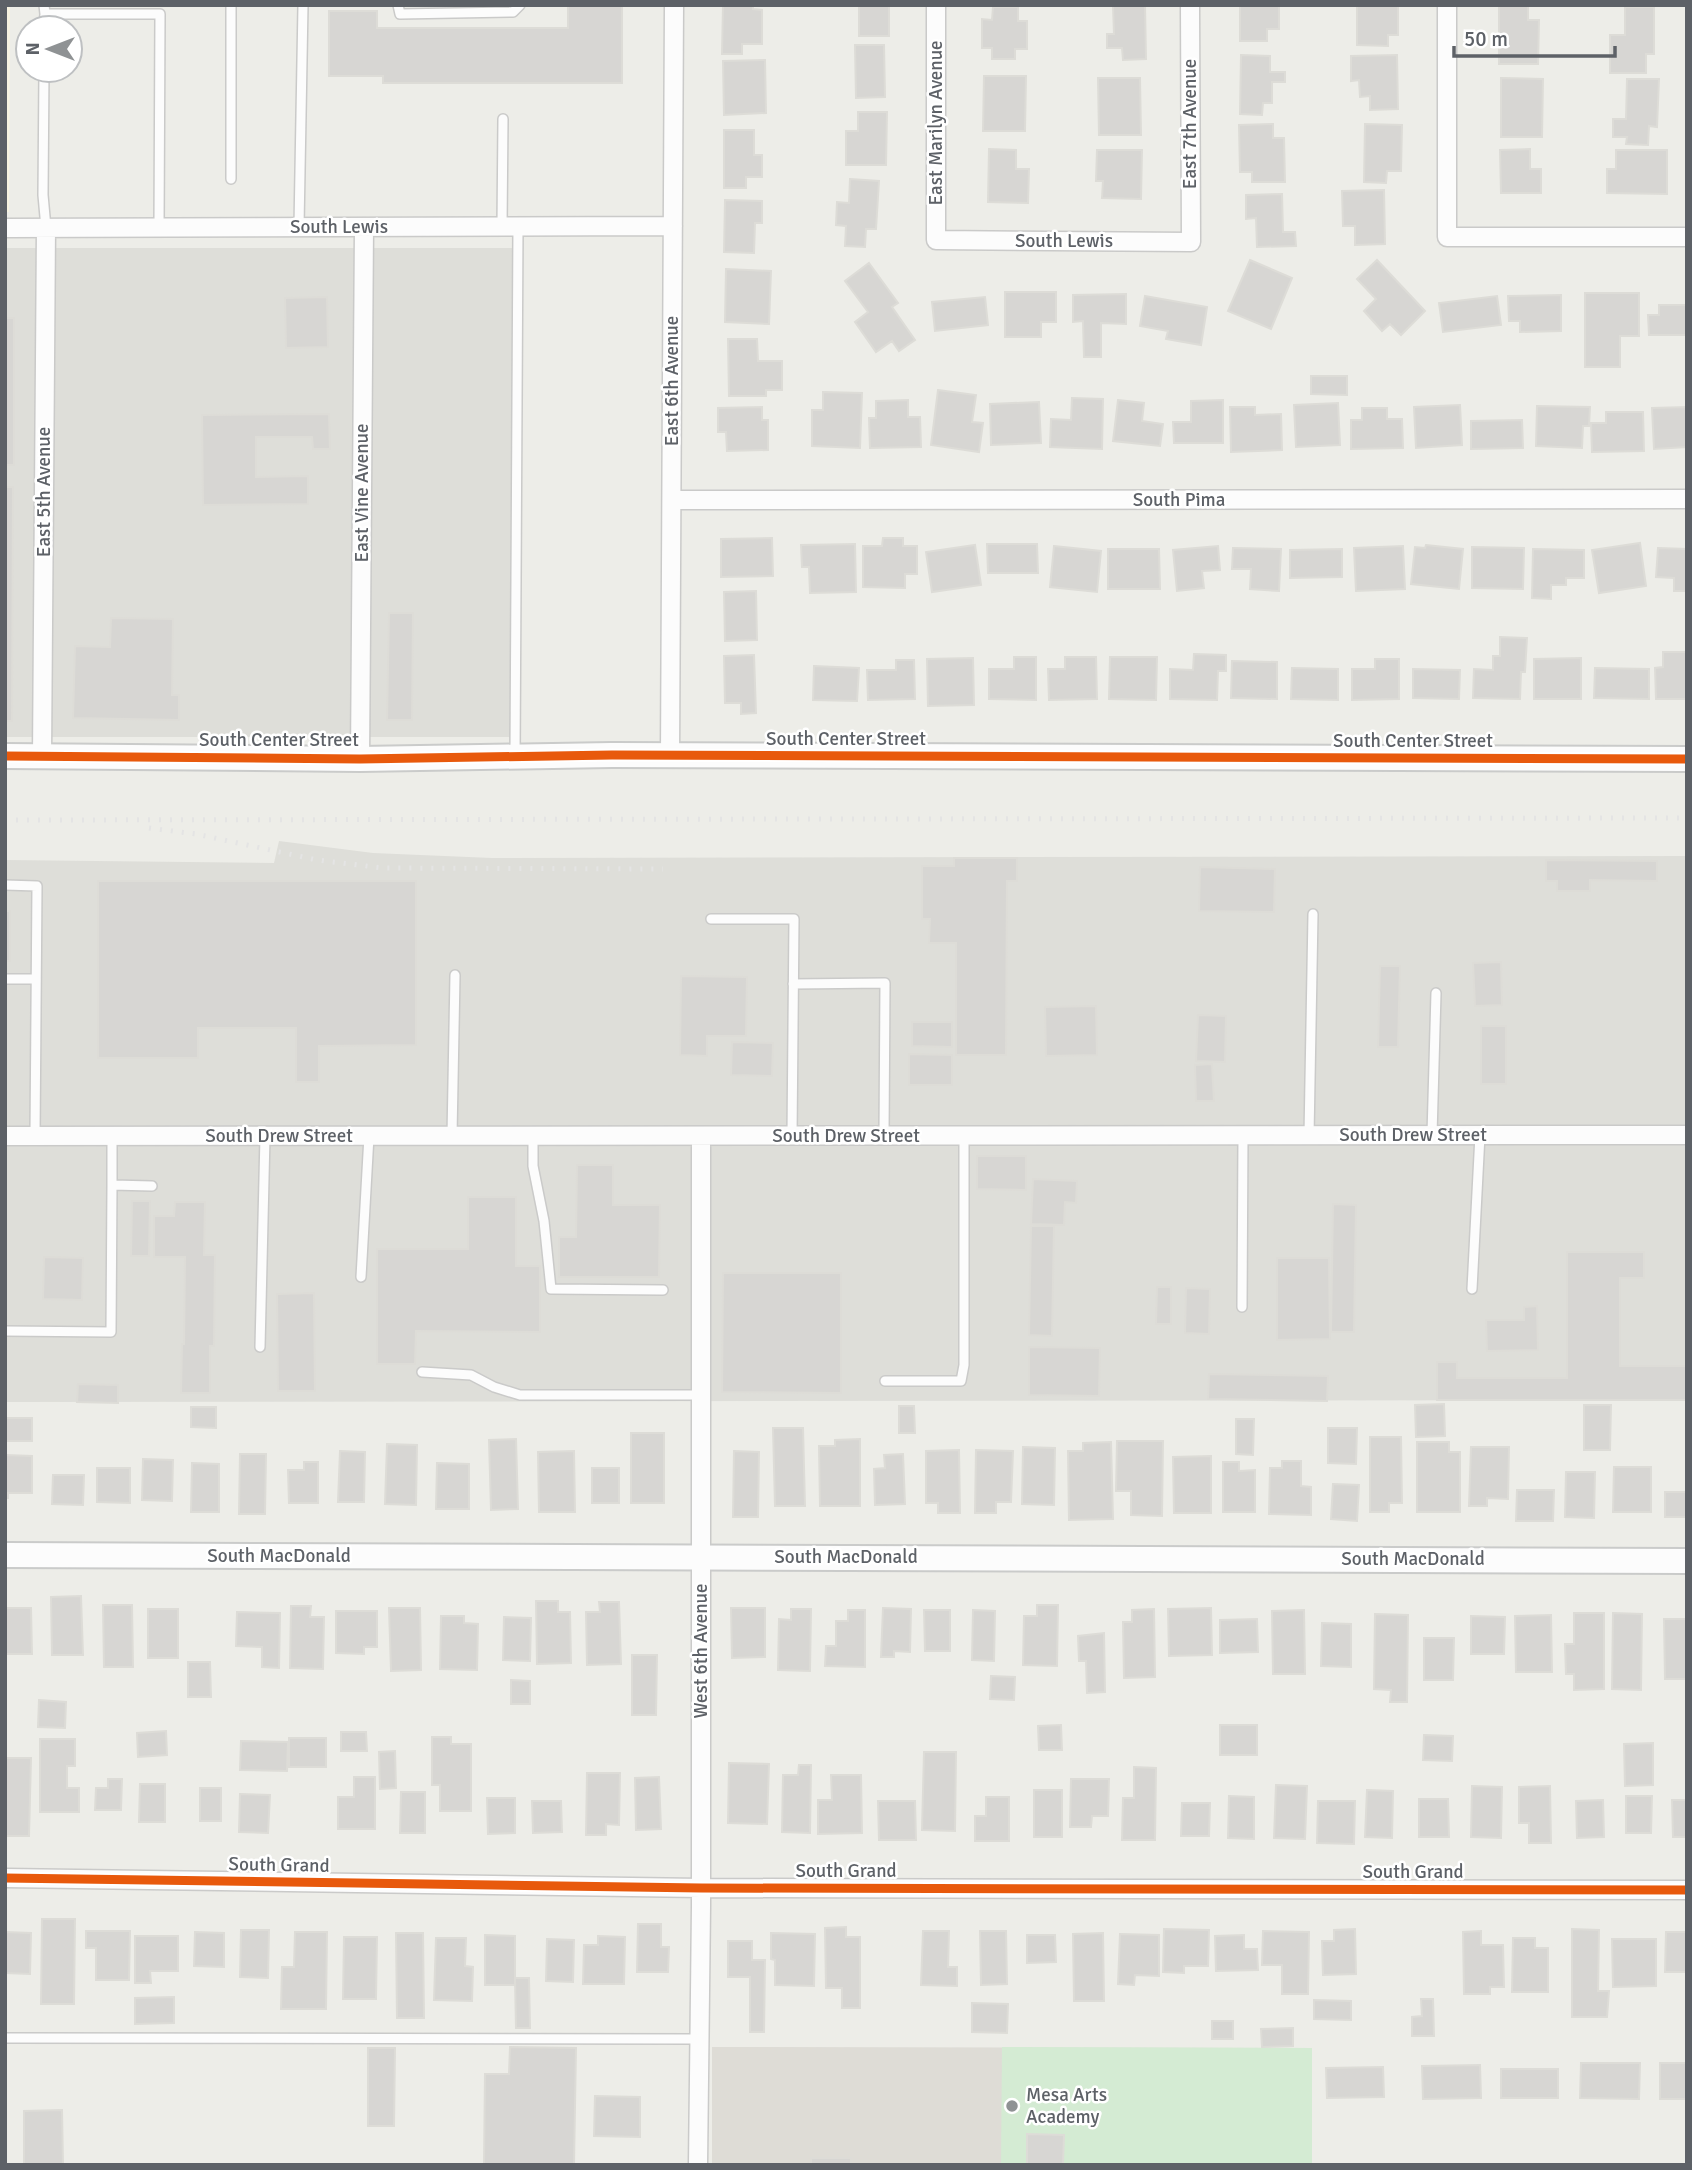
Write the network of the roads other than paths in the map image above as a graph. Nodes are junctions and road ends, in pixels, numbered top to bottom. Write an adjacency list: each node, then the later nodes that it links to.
1 (231, 5): 13 (lane)
2 (303, 5): 14 (lane)
3 (398, 5): 4 (lane)
4 (520, 5)
5 (674, 5): 16 (street, East 6th Avenue)
6 (936, 5): 22 (street, East Marilyn Avenue)
7 (1190, 5): 23 (street, East 7th Avenue)
8 (1447, 5): 21 (street)
9 (44, 9): 10 (lane)
10 (160, 10): 20 (lane)
11 (44, 84): 19 (lane)
12 (502, 119): 15 (lane)
13 (231, 179)
14 (299, 226): 17 (street, South Lewis); 20 (street, South Lewis)
15 (510, 226): 16 (street, South Lewis); 17 (street, South Lewis); 28 (lane)
16 (673, 226): 25 (street, East 6th Avenue)
17 (364, 227): 30 (street, East Vine Avenue)
18 (5, 228): 19 (street, South Lewis)
19 (46, 228): 20 (street, South Lewis); 27 (street, East 5th Avenue)
20 (159, 229)
21 (1687, 237)
22 (936, 240): 23 (street, South Lewis)
23 (1191, 242)
24 (1687, 499): 25 (street, South Pima)
25 (672, 500): 29 (street, East 6th Avenue)
26 (5, 756): 27 (street, South Center Street)
27 (42, 756): 30 (street, South Center Street)
28 (515, 756): 29 (street, South Center Street); 30 (street, South Center Street)
29 (670, 756): 31 (street, South Center Street)
30 (360, 759)
31 (1687, 759)
32 (5, 885): 37 (lane)
33 (1313, 914): 55 (lane)
34 (711, 919): 38 (lane)
35 (455, 975): 48 (lane)
36 (5, 979): 37 (lane)
37 (34, 979): 44 (lane)
38 (793, 984): 51 (lane); 52 (lane)
39 (1436, 993): 40 (lane)
40 (1432, 1135): 41 (street, South Drew Street); 55 (street, South Drew Street)
41 (1479, 1135): 42 (street, South Drew Street); 59 (lane)
42 (1687, 1135)
43 (5, 1136): 44 (street, South Drew Street)
44 (35, 1136): 45 (street, South Drew Street)
45 (112, 1136): 46 (street, South Drew Street); 56 (lane)
46 (265, 1136): 47 (street, South Drew Street); 63 (lane)
47 (369, 1136): 48 (street, South Drew Street); 58 (lane)
48 (452, 1136): 49 (street, South Drew Street)
49 (533, 1136): 50 (street, South Drew Street); 60 (lane)
50 (701, 1136): 51 (street, South Drew Street); 66 (street, West 6th Avenue)
51 (792, 1136): 52 (street, South Drew Street)
52 (884, 1136): 53 (street, South Drew Street)
53 (964, 1136): 54 (street, South Drew Street); 65 (lane)
54 (1243, 1136): 55 (street, South Drew Street); 61 (lane)
55 (1309, 1136)
56 (112, 1185): 57 (lane); 62 (lane)
57 (152, 1186)
58 (361, 1277)
59 (1472, 1289)
60 (663, 1290)
61 (1242, 1307)
62 (5, 1331)
63 (260, 1347)
64 (422, 1373): 66 (lane)
65 (885, 1381)
66 (701, 1395): 68 (street, West 6th Avenue)
67 (5, 1555): 68 (street, South MacDonald)
68 (701, 1557): 69 (street, South MacDonald); 71 (street, West 6th Avenue)
69 (1687, 1560)
70 (5, 1878): 71 (street, South Grand)
71 (701, 1888): 72 (street, South Grand); 74 (street, West 6th Avenue)
72 (1687, 1890)
73 (5, 2038): 74 (lane)
74 (699, 2039): 75 (street, West 6th Avenue)
75 (698, 2165)

